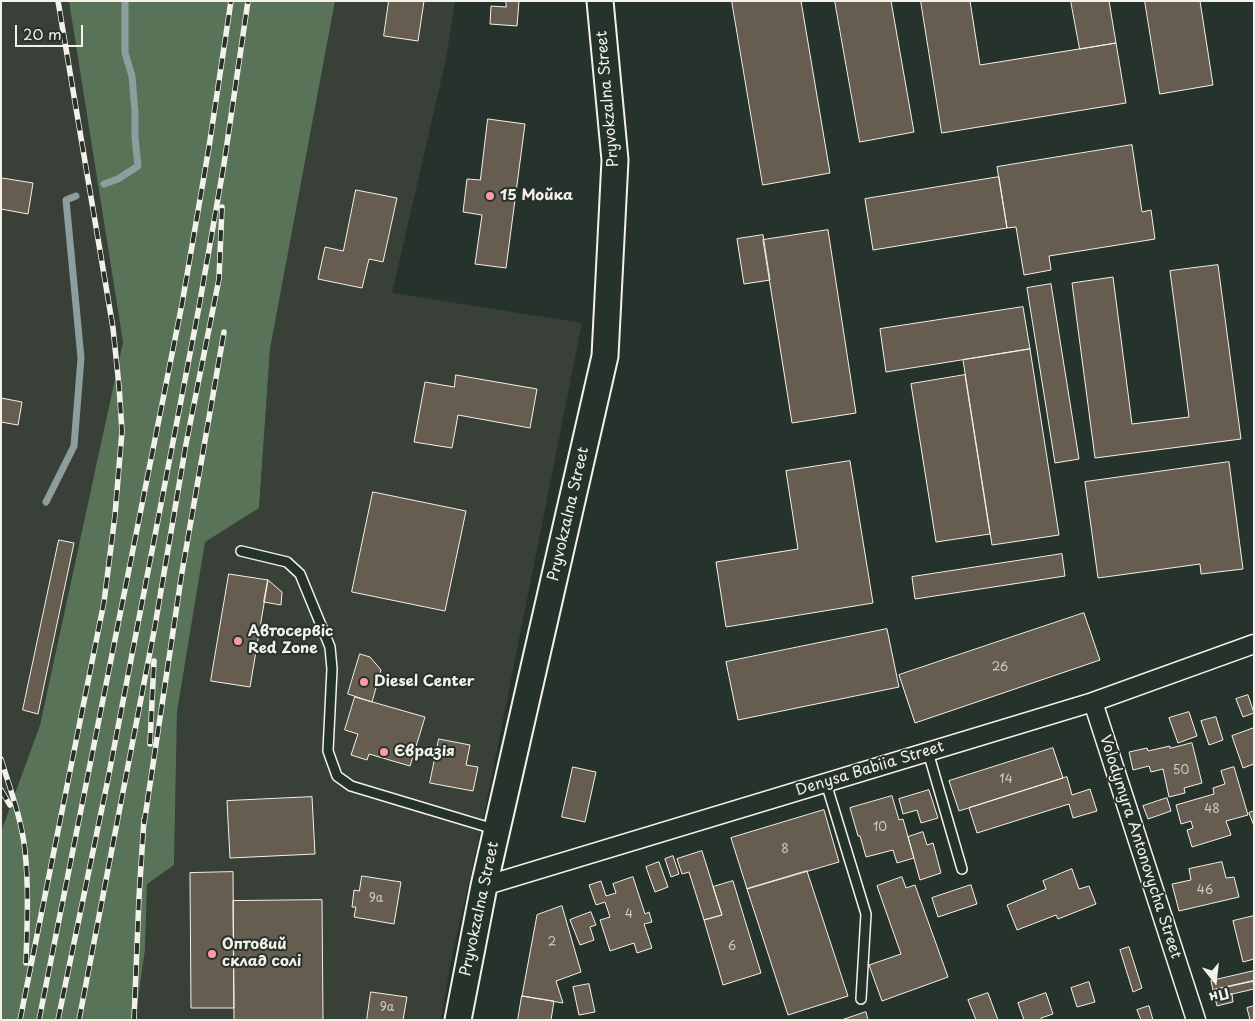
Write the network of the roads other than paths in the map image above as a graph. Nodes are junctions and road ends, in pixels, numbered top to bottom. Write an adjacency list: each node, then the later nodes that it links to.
1 (600, 1): 7 (main road, Pryvokzalna Street)
2 (241, 551): 7 (lane)
3 (1254, 644): 4 (street, Denysa Babiia Street)
4 (1093, 702): 5 (street, Denysa Babiia Street); 12 (street, Volodymyra Antonovycha Street)
5 (928, 752): 6 (street, Denysa Babiia Street); 8 (lane)
6 (826, 783): 9 (street, Denysa Babiia Street); 10 (lane)
7 (497, 829): 9 (main road, Pryvokzalna Street)
8 (962, 869)
9 (484, 886): 11 (main road, Pryvokzalna Street)
10 (861, 1000)
11 (458, 1020)
12 (1196, 1020)

